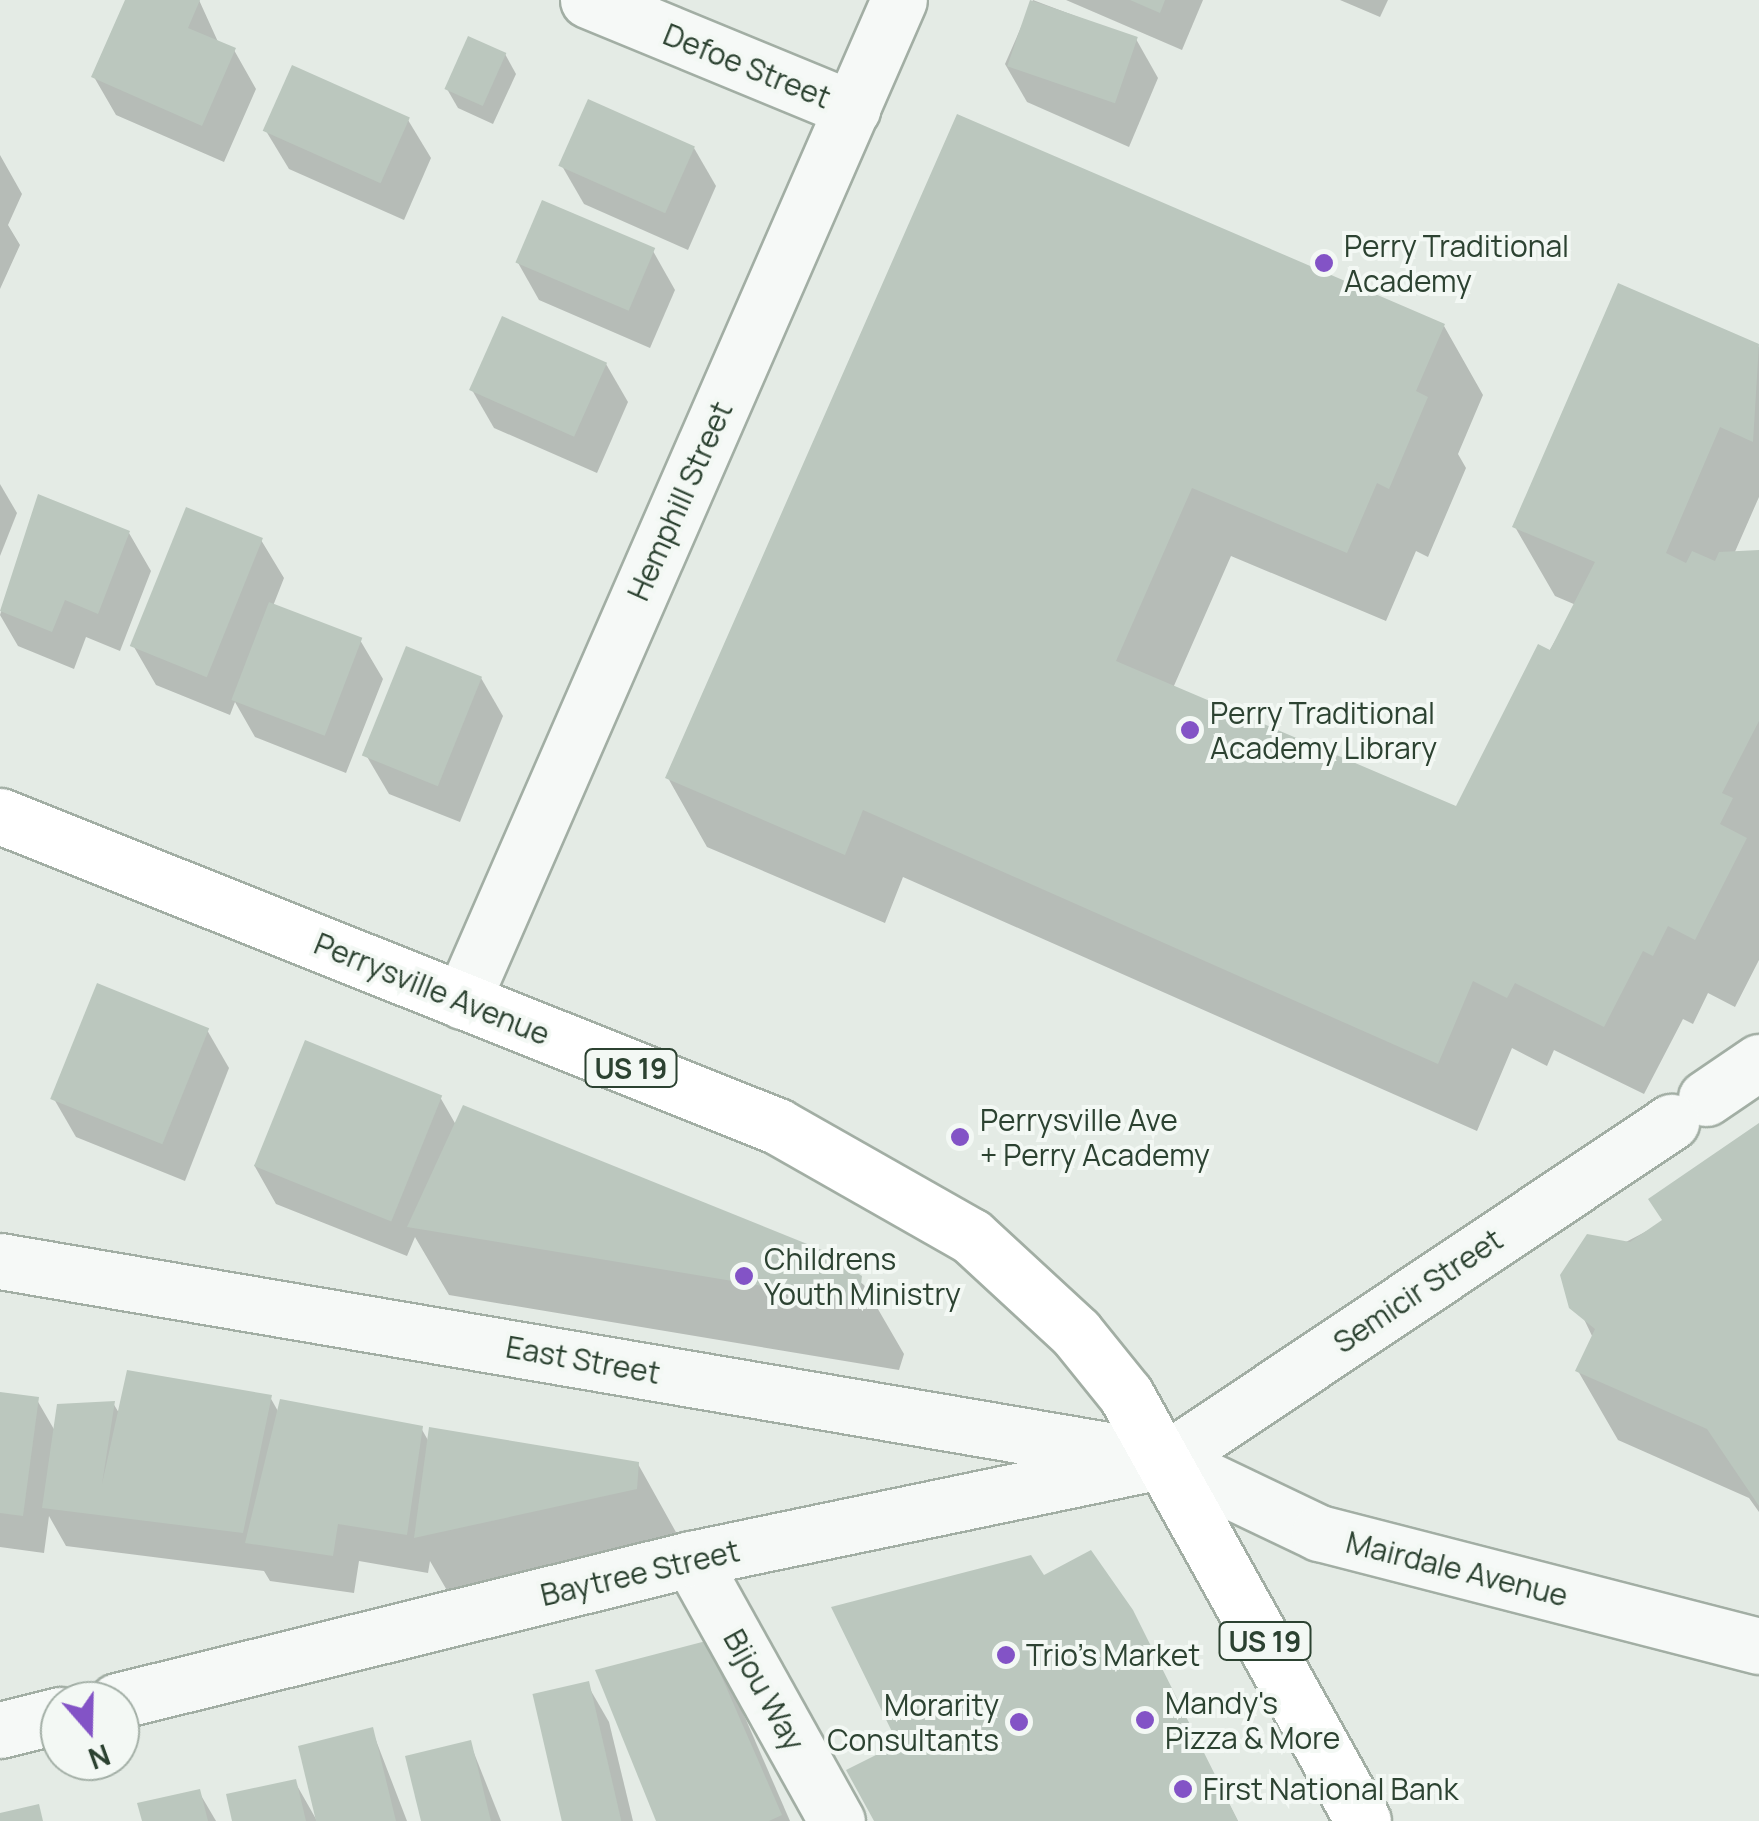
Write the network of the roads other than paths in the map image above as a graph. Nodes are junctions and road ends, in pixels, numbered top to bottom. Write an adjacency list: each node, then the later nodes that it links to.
1 (588, 0): 3 (street, Defoe Street)
2 (899, 0): 3 (street, Hemphill Street)
3 (852, 109): 5 (street, Hemphill Street)
4 (0, 816): 5 (main road, Perrysville Avenue / US 19)
5 (462, 1001): 8 (main road, Perrysville Avenue / US 19)
6 (1759, 1062): 8 (street, Semicir Street)
7 (0, 1261): 8 (street, East Street)
8 (1166, 1460): 9 (street, Baytree Street); 10 (street, Mairdale Avenue); 15 (main road, Perrysville Avenue / US 19)
9 (692, 1558): 11 (street, Baytree Street); 14 (street, Bijou Way)
10 (1759, 1646)
11 (140, 1695)
12 (40, 1720): 13 (street)
13 (0, 1730)
14 (837, 1821)
15 (1363, 1821)

